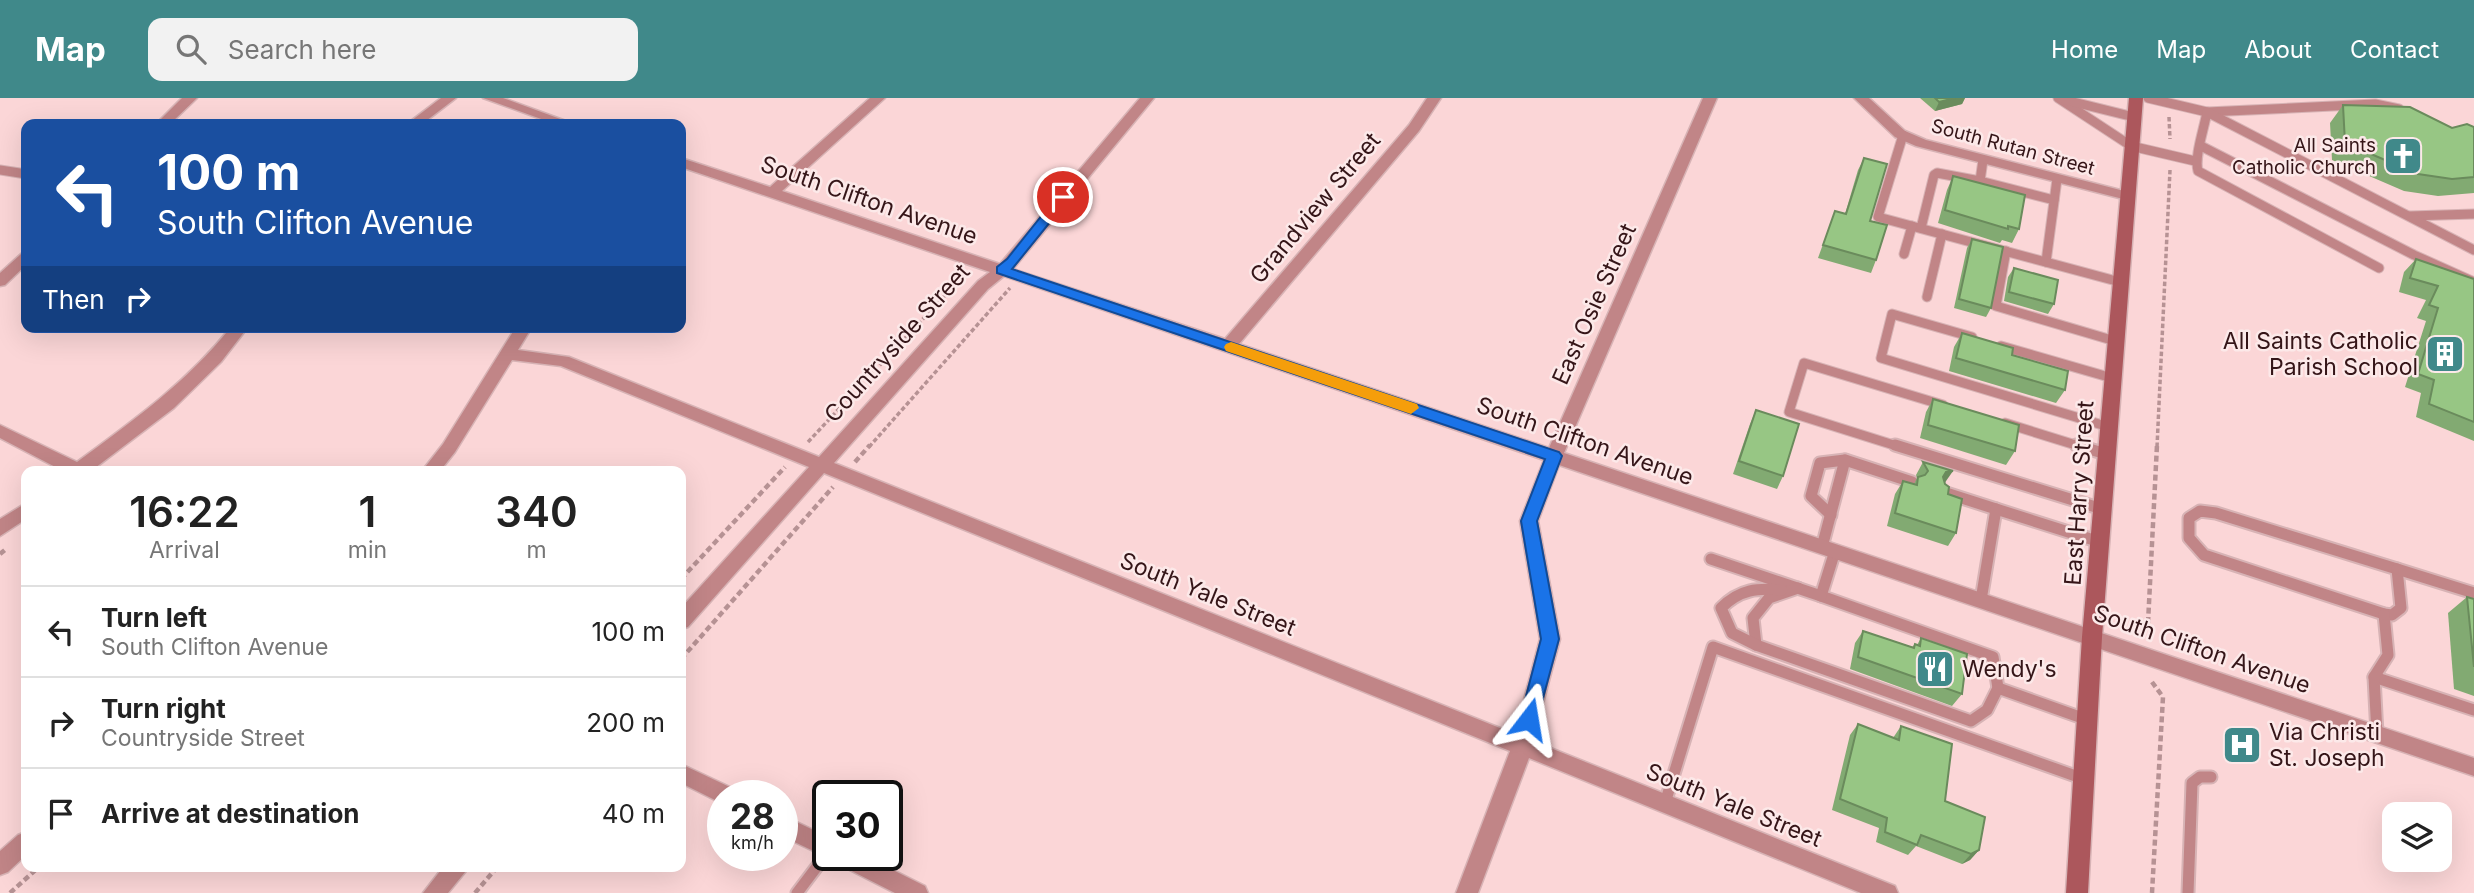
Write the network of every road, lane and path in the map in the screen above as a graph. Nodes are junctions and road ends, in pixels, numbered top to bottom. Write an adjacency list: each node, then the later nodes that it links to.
1 (190, 98): 16 (street)
2 (449, 98): 17 (street)
3 (490, 98): 18 (street)
4 (878, 98): 30 (street)
5 (1147, 98): 43 (street, Countryside Street)
6 (1434, 98): 52 (street, Grandview Street)
7 (1710, 98): 61 (street, East Osie Street)
8 (1861, 98): 19 (street, South Rutan Street)
9 (2058, 98): 15 (lane); 20 (lane)
10 (2136, 98): 15 (main road, East Harry Street)
11 (2148, 98): 12 (lane)
12 (2175, 104): 14 (lane); 22 (path)
13 (2407, 111): 14 (lane)
14 (2207, 112): 21 (lane); 34 (lane)
15 (2134, 117): 20 (main road, East Harry Street)
16 (168, 119)
17 (421, 119)
18 (552, 119)
19 (1903, 135): 23 (street, South Rutan Street); 35 (lane)
20 (2132, 146): 22 (lane); 31 (main road, East Harry Street)
21 (2201, 146): 24 (lane); 47 (lane)
22 (2175, 156): 24 (lane); 87 (path)
23 (1983, 160): 28 (street, South Rutan Street); 29 (lane)
24 (2195, 161): 42 (lane)
25 (686, 165): 30 (street, South Clifton Avenue)
26 (0, 170): 27 (lane)
27 (21, 173)
28 (2057, 179): 31 (street, South Rutan Street); 32 (lane)
29 (1980, 181): 32 (lane); 35 (lane)
30 (772, 193): 43 (street, South Clifton Avenue)
31 (2127, 197): 46 (main road, East Harry Street)
32 (2054, 200): 41 (lane)
33 (2474, 214): 34 (lane)
34 (2407, 216): 37 (lane)
35 (1916, 227): 36 (lane); 39 (lane)
36 (1942, 234): 38 (lane); 48 (lane)
37 (2474, 250)
38 (2006, 251): 41 (lane); 51 (lane)
39 (1904, 254)
40 (21, 262): 45 (street)
41 (2046, 262): 46 (lane)
42 (2379, 268)
43 (1002, 270): 52 (street, South Clifton Avenue); 66 (street, Countryside Street)
44 (964, 275): 60 (path)
45 (0, 281)
46 (2120, 282): 51 (main road, East Harry Street)
47 (2474, 282)
48 (1927, 297)
49 (235, 333): 64 (street)
50 (520, 333): 53 (street)
51 (2115, 341): 54 (main road, East Harry Street)
52 (1228, 346): 61 (street, South Clifton Avenue)
53 (507, 354): 60 (street, South Yale Street); 65 (street)
54 (2112, 378): 57 (main road, East Harry Street); 57 (lane)
55 (1949, 407): 70 (lane)
56 (1989, 418): 59 (lane)
57 (2109, 427): 59 (main road, East Harry Street)
58 (0, 431): 63 (street)
59 (2106, 454): 70 (main road, East Harry Street)
60 (795, 456): 66 (street, South Yale Street); 80 (path)
61 (1554, 456): 76 (street, South Clifton Avenue); 96 (street, East Osie Street)
62 (1845, 460): 67 (lane); 72 (lane); 72 (lane)
63 (69, 466)
64 (86, 466)
65 (434, 466)
66 (821, 466): 86 (street, Countryside Street); 96 (street, South Yale Street)
67 (1912, 482)
68 (1943, 492): 69 (lane)
69 (1996, 509): 74 (lane); 84 (lane)
70 (2102, 509): 74 (main road, East Harry Street)
71 (21, 514): 73 (street)
72 (1830, 515): 76 (lane)
73 (0, 529)
74 (2100, 542): 88 (main road, East Harry Street)
75 (6, 549): 77 (path)
76 (1829, 549): 83 (lane); 84 (street, South Clifton Avenue)
77 (0, 554)
78 (1711, 559): 81 (lane)
79 (2397, 569): 82 (lane); 85 (lane); 85 (lane)
80 (686, 574)
81 (1791, 589): 83 (lane); 89 (lane); 89 (lane)
82 (2474, 593)
83 (1821, 596): 92 (lane)
84 (1981, 600): 88 (street, South Clifton Avenue)
85 (2385, 614): 90 (lane)
86 (686, 615)
87 (2148, 623)
88 (2092, 638): 94 (main road, East Harry Street); 95 (street, South Clifton Avenue)
89 (1756, 645): 92 (lane)
90 (2374, 677): 93 (lane); 95 (lane)
91 (2152, 682): 118 (path)
92 (1998, 688): 94 (lane)
93 (2474, 710)
94 (2088, 720): 100 (main road, East Harry Street)
95 (2377, 734): 97 (street, South Clifton Avenue)
96 (1522, 745): 102 (street, South Yale Street); 115 (street, East Osie Street)
97 (2474, 767)
98 (686, 776): 101 (street)
99 (2211, 777): 119 (lane)
100 (2084, 779): 102 (lane); 117 (main road, East Harry Street)
101 (707, 786)
102 (1665, 803): 116 (street, South Yale Street)
103 (21, 846): 104 (street)
104 (0, 865)
105 (813, 871): 113 (lane)
106 (874, 871): 114 (street)
107 (33, 872): 110 (path)
108 (453, 872): 111 (street)
109 (493, 872): 112 (path)
110 (10, 893)
111 (434, 893)
112 (475, 893)
113 (797, 893)
114 (917, 893)
115 (1467, 893)
116 (1887, 893)
117 (2077, 893)
118 (2152, 893)
119 (2188, 893)

